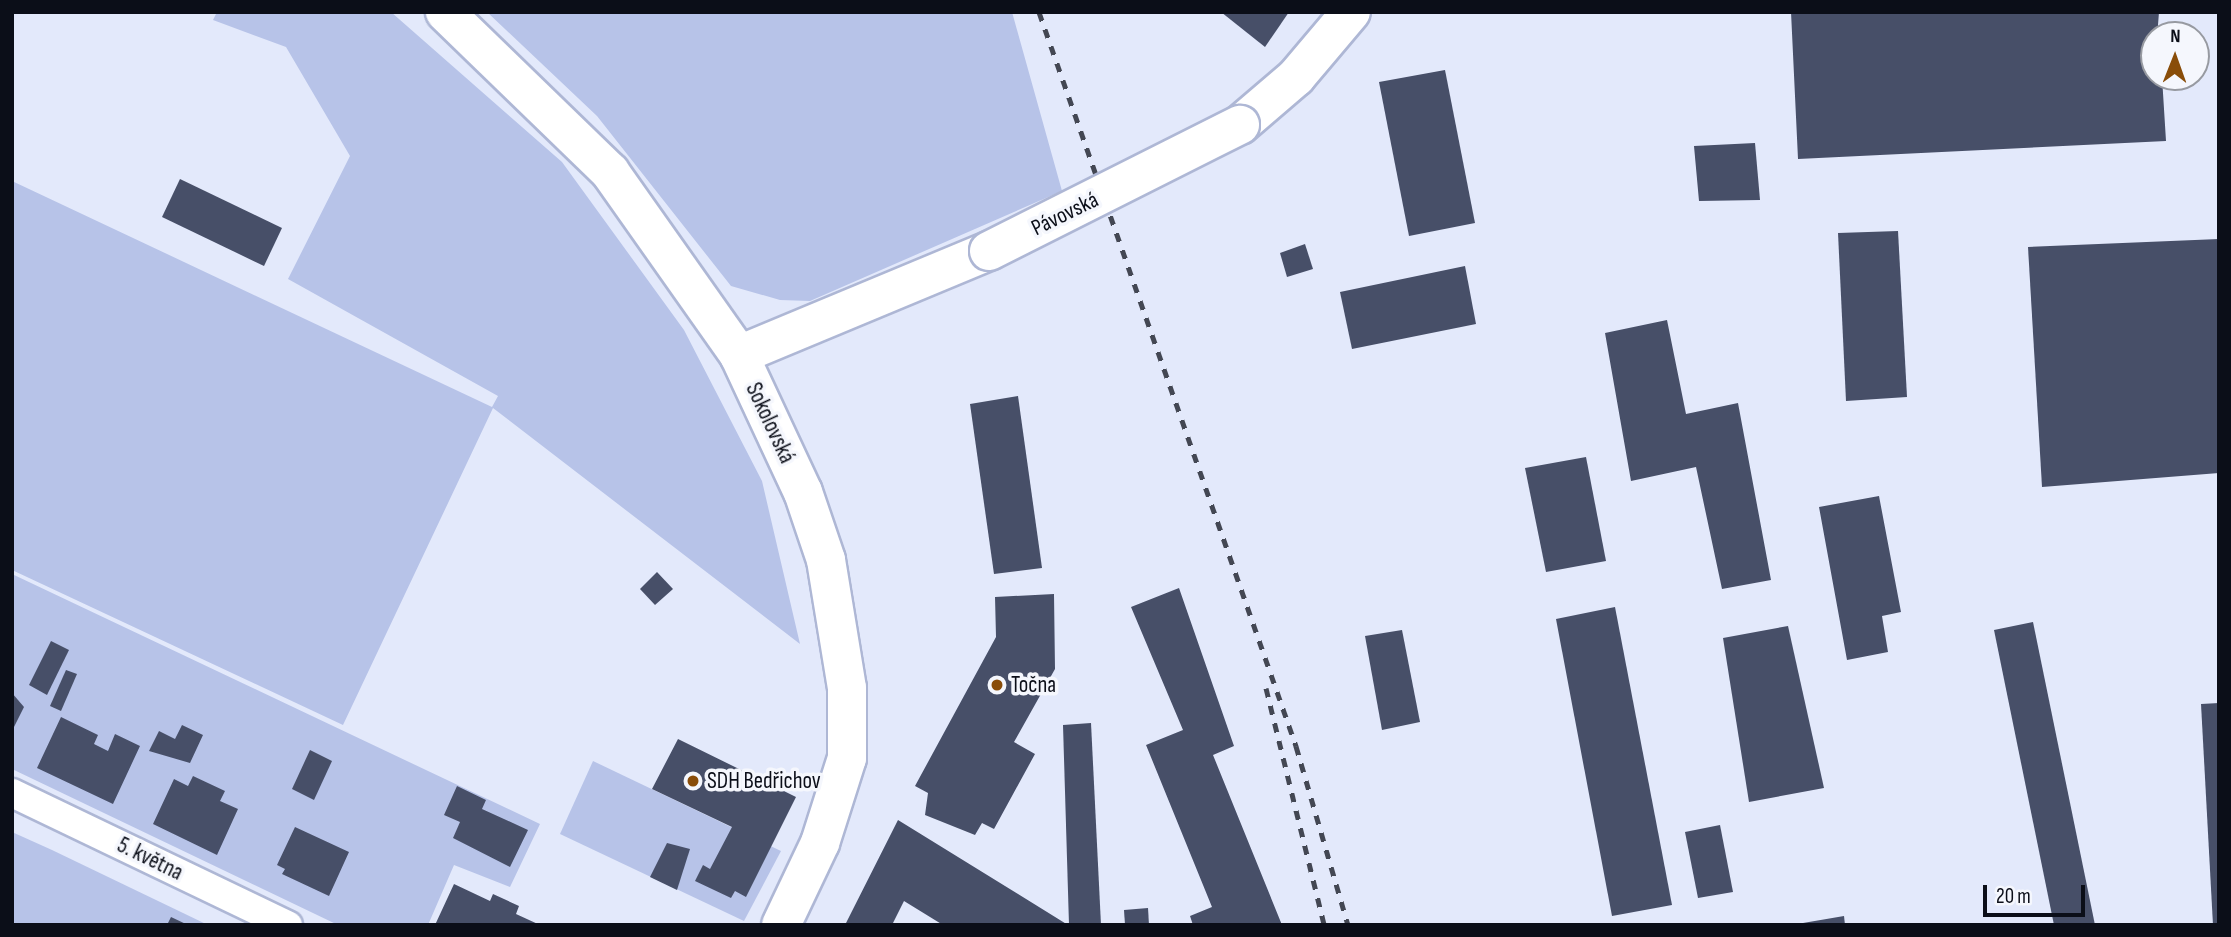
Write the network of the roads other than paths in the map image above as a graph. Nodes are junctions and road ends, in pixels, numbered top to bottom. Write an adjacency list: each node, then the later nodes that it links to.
1 (444, 12): 3 (street, Sokolovská)
2 (1351, 12): 3 (street, Pávovská, bridge)
3 (738, 355): 6 (street, Sokolovská)
4 (12, 793): 5 (street, 5. května)
5 (271, 921)
6 (781, 925)

